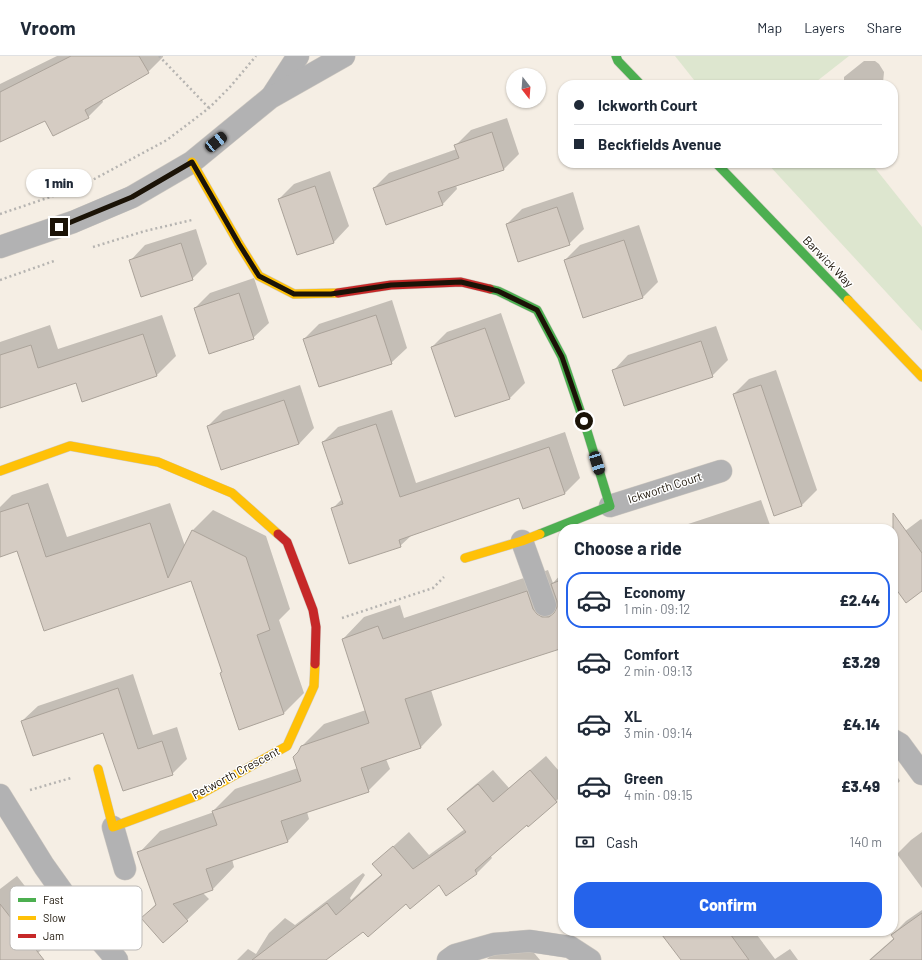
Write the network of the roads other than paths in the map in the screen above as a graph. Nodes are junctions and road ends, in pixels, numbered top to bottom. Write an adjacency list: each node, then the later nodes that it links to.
1 (298, 56): 6 (street)
2 (344, 56): 6 (street)
3 (607, 56): 4 (street)
4 (617, 58): 5 (street)
5 (637, 80)
6 (270, 98): 7 (street)
7 (192, 162): 9 (street); 13 (street)
8 (721, 168): 10 (street, Barwick Way)
9 (0, 247)
10 (922, 377)
11 (0, 471): 23 (street, Petworth Crescent)
12 (721, 471): 13 (street, Ickworth Court)
13 (610, 506): 14 (street, Ickworth Court)
14 (565, 524)
15 (558, 527): 16 (street, Ickworth Court)
16 (522, 541): 17 (street, Ickworth Court); 18 (street)
17 (465, 558)
18 (545, 605)
19 (898, 743): 21 (street)
20 (98, 769): 23 (street)
21 (922, 774)
22 (1, 797): 25 (street)
23 (112, 827): 24 (street)
24 (125, 868)
25 (58, 886)
26 (573, 939): 29 (street); 30 (street)
27 (108, 950): 28 (street)
28 (117, 960)
29 (448, 960)
30 (590, 960)

